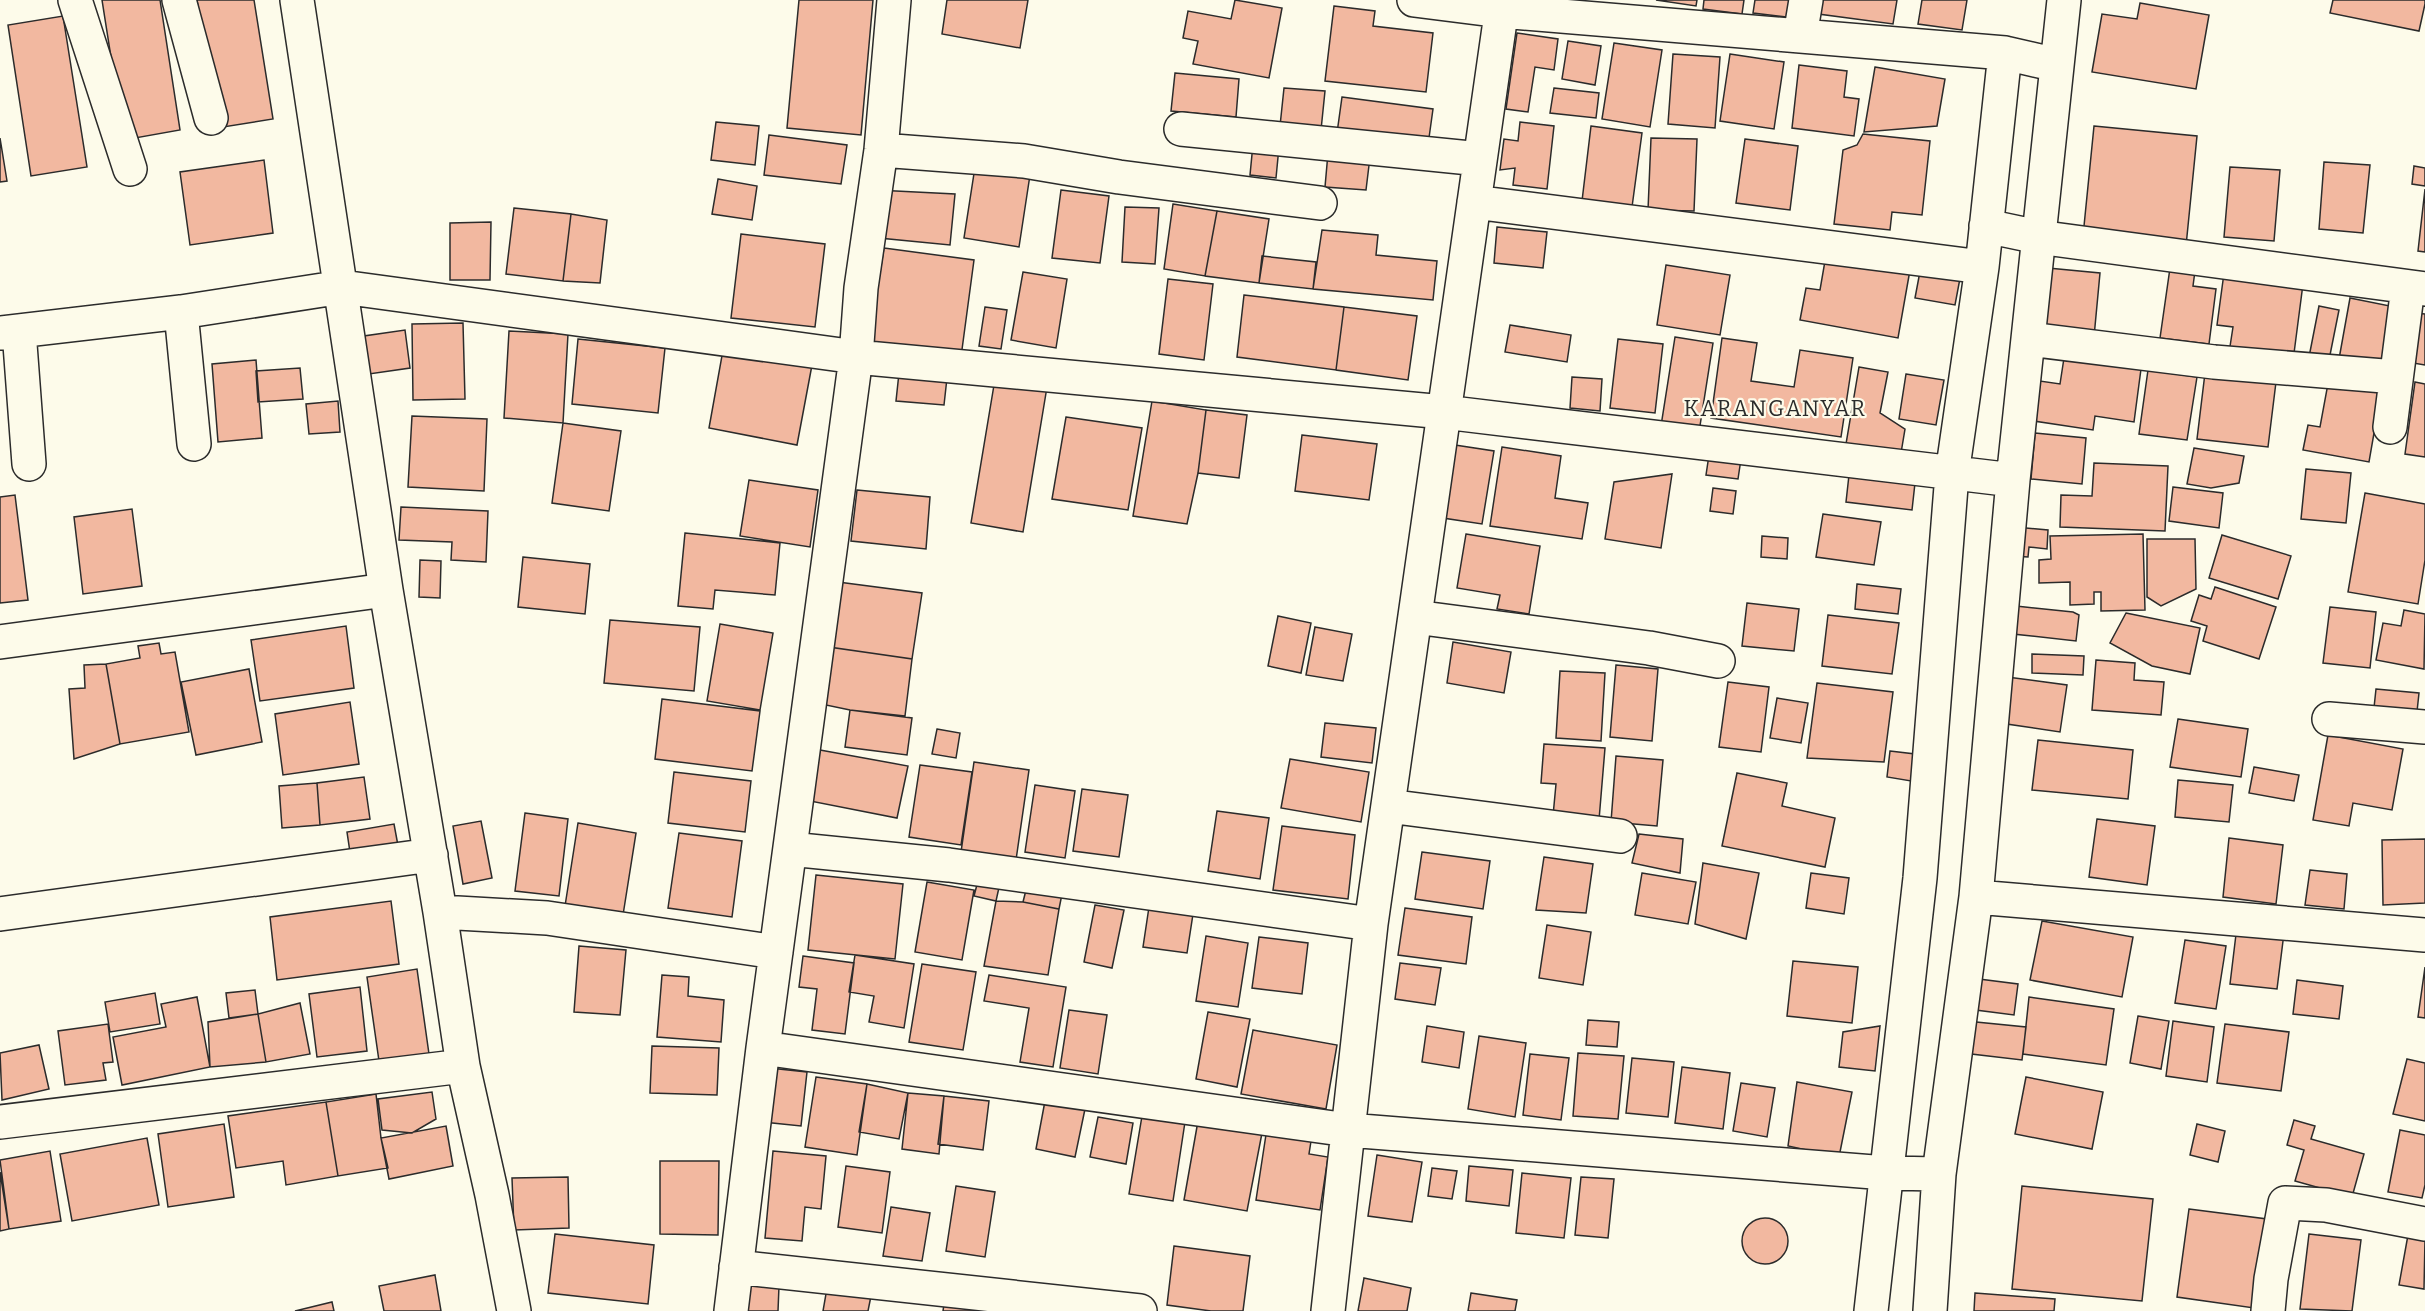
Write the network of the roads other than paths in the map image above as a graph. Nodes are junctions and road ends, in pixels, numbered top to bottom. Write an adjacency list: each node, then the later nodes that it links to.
1 (75, 0): 15 (street)
2 (179, 0): 11 (street)
3 (297, 0): 21 (street)
4 (894, 0): 13 (street)
5 (1414, 0): 8 (street)
6 (1806, 0): 9 (street)
7 (2064, 0): 10 (street)
8 (1502, 5): 9 (street); 14 (street)
9 (1800, 36): 10 (street)
10 (2031, 59): 18 (street); 19 (street)
11 (211, 118)
12 (1181, 129): 14 (street)
13 (881, 150): 17 (street); 26 (street)
14 (1480, 159): 16 (street)
15 (130, 169)
16 (1474, 202): 20 (street); 28 (street)
17 (1320, 203)
18 (1986, 226): 19 (street); 20 (street)
19 (2038, 237): 22 (street); 25 (street)
20 (1982, 267): 32 (street)
21 (342, 287): 23 (street); 26 (street); 33 (street)
22 (2417, 288): 27 (street)
23 (181, 312): 24 (street); 30 (street)
24 (10, 332): 31 (street)
25 (2028, 339): 27 (street); 32 (street)
26 (856, 357): 28 (street); 41 (street)
27 (2396, 377): 29 (street)
28 (1444, 412): 32 (street); 34 (street)
29 (2390, 427)
30 (194, 444)
31 (29, 464)
32 (1982, 477): 43 (street); 53 (street)
33 (386, 590): 35 (street); 42 (street)
34 (1415, 617): 36 (street); 39 (street)
35 (0, 642)
36 (1718, 661)
37 (2329, 719): 38 (street)
38 (2425, 726)
39 (1388, 806): 40 (street); 46 (street)
40 (1620, 836)
41 (790, 849): 46 (street); 48 (street)
42 (431, 855): 44 (street); 45 (street)
43 (1976, 897): 47 (street); 53 (street)
44 (440, 912): 48 (street); 50 (street)
45 (0, 914)
46 (1371, 924): 52 (street)
47 (2425, 935)
48 (776, 952): 49 (street)
49 (763, 1048): 52 (street); 55 (street)
50 (463, 1066): 51 (street); 56 (street)
51 (0, 1122)
52 (1348, 1130): 53 (street); 59 (street)
53 (1913, 1173): 60 (street); 61 (street)
54 (2425, 1224): 62 (street)
55 (736, 1267): 57 (street); 58 (street)
56 (514, 1311)
57 (731, 1311)
58 (1140, 1311)
59 (1328, 1311)
60 (1871, 1311)
61 (1930, 1311)
62 (2268, 1311)

